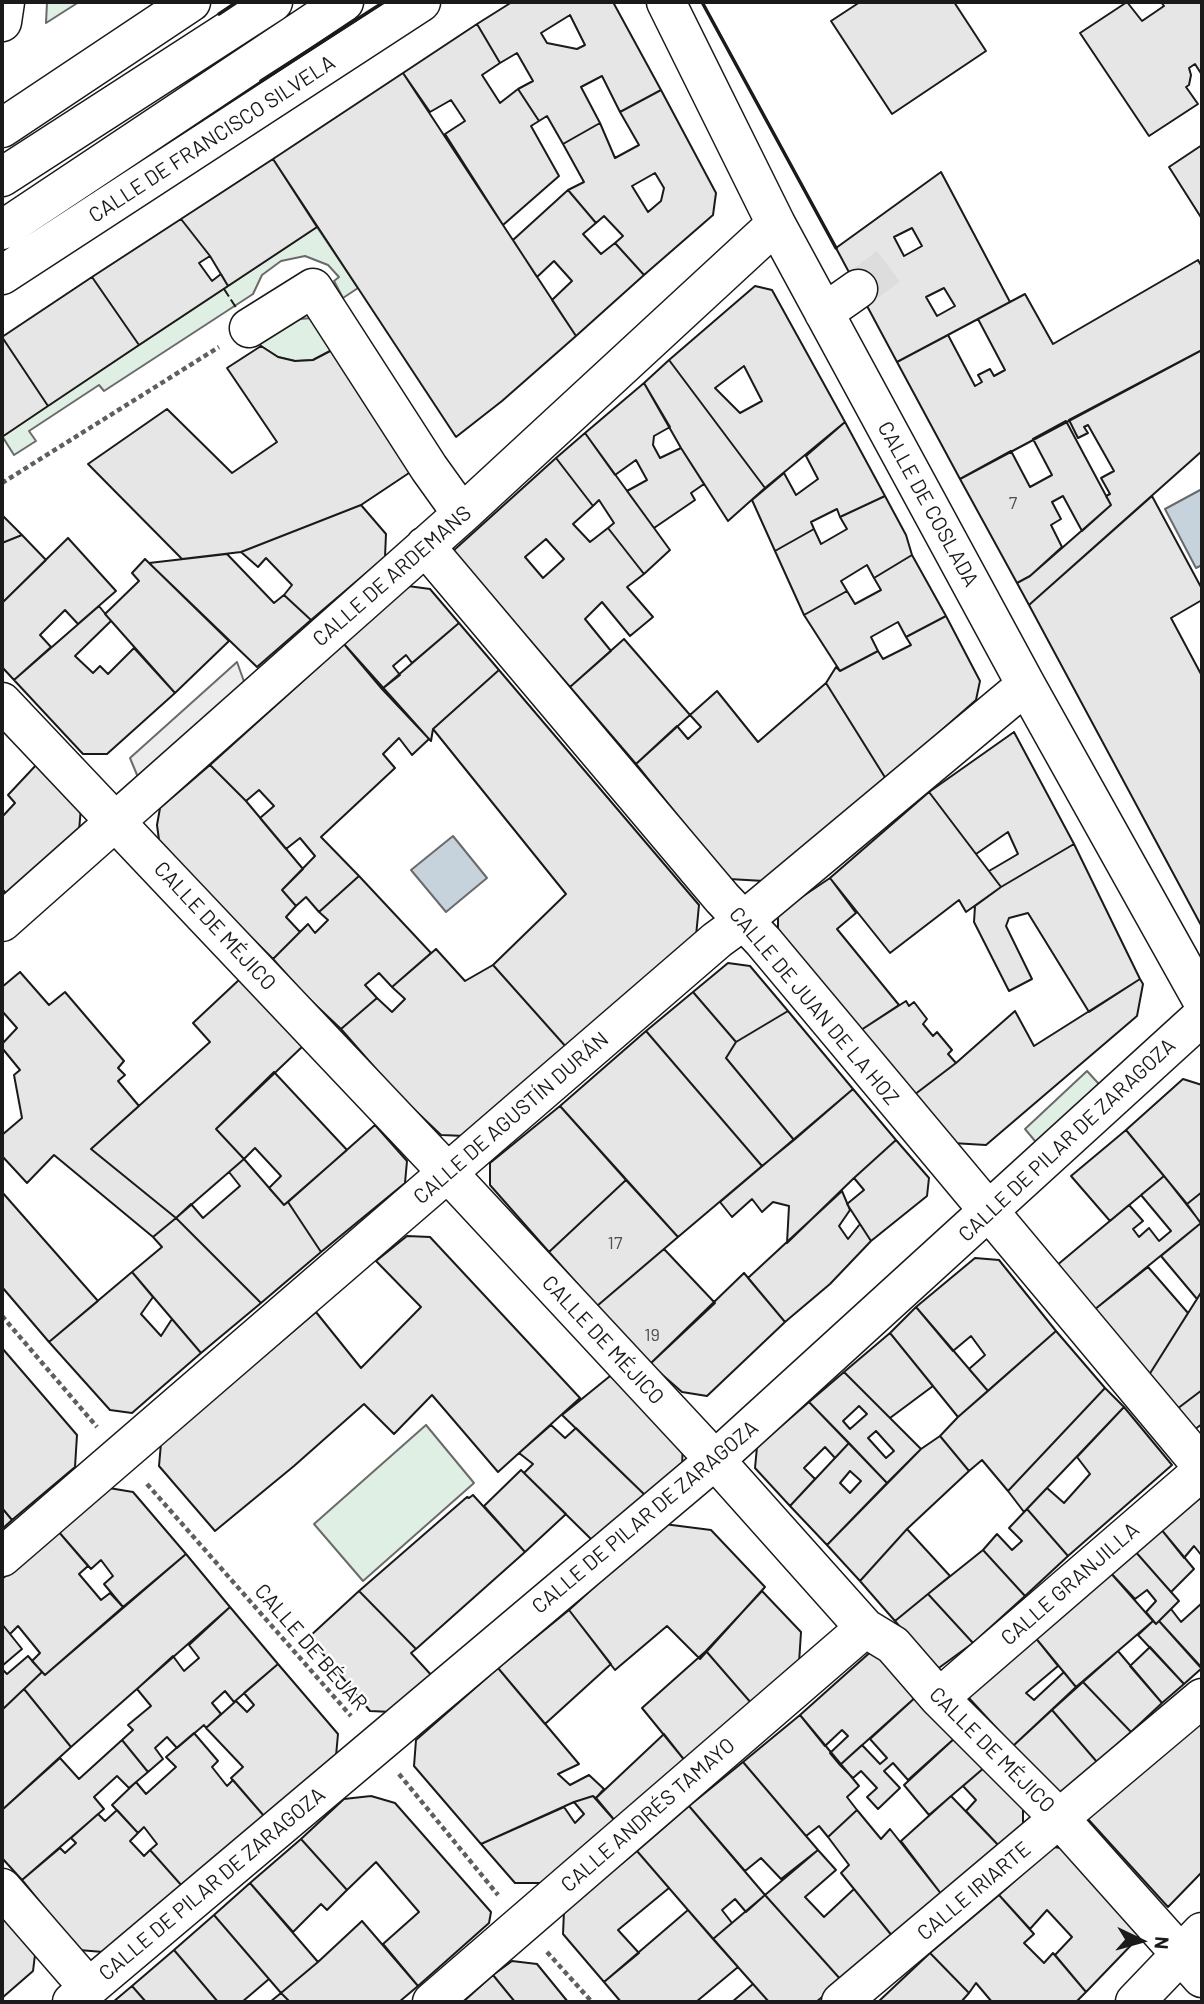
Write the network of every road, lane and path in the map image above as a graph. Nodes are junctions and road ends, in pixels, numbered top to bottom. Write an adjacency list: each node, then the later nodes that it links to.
1 (5, 2): 7 (street)
2 (191, 2): 8 (street)
3 (273, 2): 9 (street)
4 (344, 2): 11 (street, CALLE DE FRANCISCO SILVELA)
5 (421, 2): 12 (street, CALLE DE FRANCISCO SILVELA)
6 (666, 2): 10 (street, CALLE DE COSLADA)
7 (2, 22)
8 (2, 128)
9 (2, 177)
10 (776, 224): 14 (street, CALLE DE COSLADA); 17 (street, CALLE DE ARDEMANS)
11 (2, 230)
12 (2, 275)
13 (858, 289): 14 (street)
14 (824, 313): 19 (street, CALLE DE COSLADA)
15 (249, 328): 16 (path); 17 (street)
16 (2, 483)
17 (463, 514): 18 (street, CALLE DE ARDEMANS)
18 (425, 546): 21 (street, CALLE DE ARDEMANS); 22 (street, CALLE DE JUAN DE LA HOZ)
19 (1026, 685): 22 (street, CALLE DE AGUSTÍN DURÁN); 24 (street, CALLE DE COSLADA)
20 (2, 702): 21 (street, CALLE DE MÉJICO)
21 (116, 820): 23 (street, CALLE DE ARDEMANS); 26 (street, CALLE DE MÉJICO)
22 (743, 921): 26 (street, CALLE DE AGUSTÍN DURÁN); 27 (street, CALLE DE JUAN DE LA HOZ)
23 (2, 922)
24 (1202, 1000)
25 (1202, 1016): 27 (street, CALLE DE PILAR DE ZARAGOZA)
26 (448, 1173): 29 (street, CALLE DE AGUSTÍN DURÁN); 30 (street, CALLE DE MÉJICO)
27 (989, 1212): 30 (street, CALLE DE PILAR DE ZARAGOZA); 31 (street, CALLE DE JUAN DE LA HOZ)
28 (2, 1316): 29 (path, CALLE DE BÉJAR)
29 (120, 1453): 32 (street, CALLE DE AGUSTÍN DURÁN); 36 (path, CALLE DE BÉJAR)
30 (715, 1460): 33 (street, CALLE DE MÉJICO); 36 (street, CALLE DE PILAR DE ZARAGOZA)
31 (1202, 1468): 34 (street, CALLE GRANJILLA)
32 (2, 1557)
33 (865, 1628): 34 (street, CALLE DE MÉJICO); 39 (street, CALLE ANDRÉS TAMAYO)
34 (939, 1698): 37 (street, CALLE DE MÉJICO)
35 (1202, 1698): 37 (street, CALLE IRIARTE)
36 (375, 1744): 39 (path, CALLE DE BÉJAR); 41 (street, CALLE DE PILAR DE ZARAGOZA)
37 (1059, 1818): 40 (street, CALLE DE MÉJICO); 44 (street, CALLE IRIARTE)
38 (2, 1888): 41 (street)
39 (522, 1924): 42 (street, CALLE ANDRÉS TAMAYO); 43 (path, CALLE DE BÉJAR)
40 (1195, 1955): 45 (street)
41 (81, 1995)
42 (432, 2002)
43 (592, 2002)
44 (841, 2002)
45 (1135, 2002)

